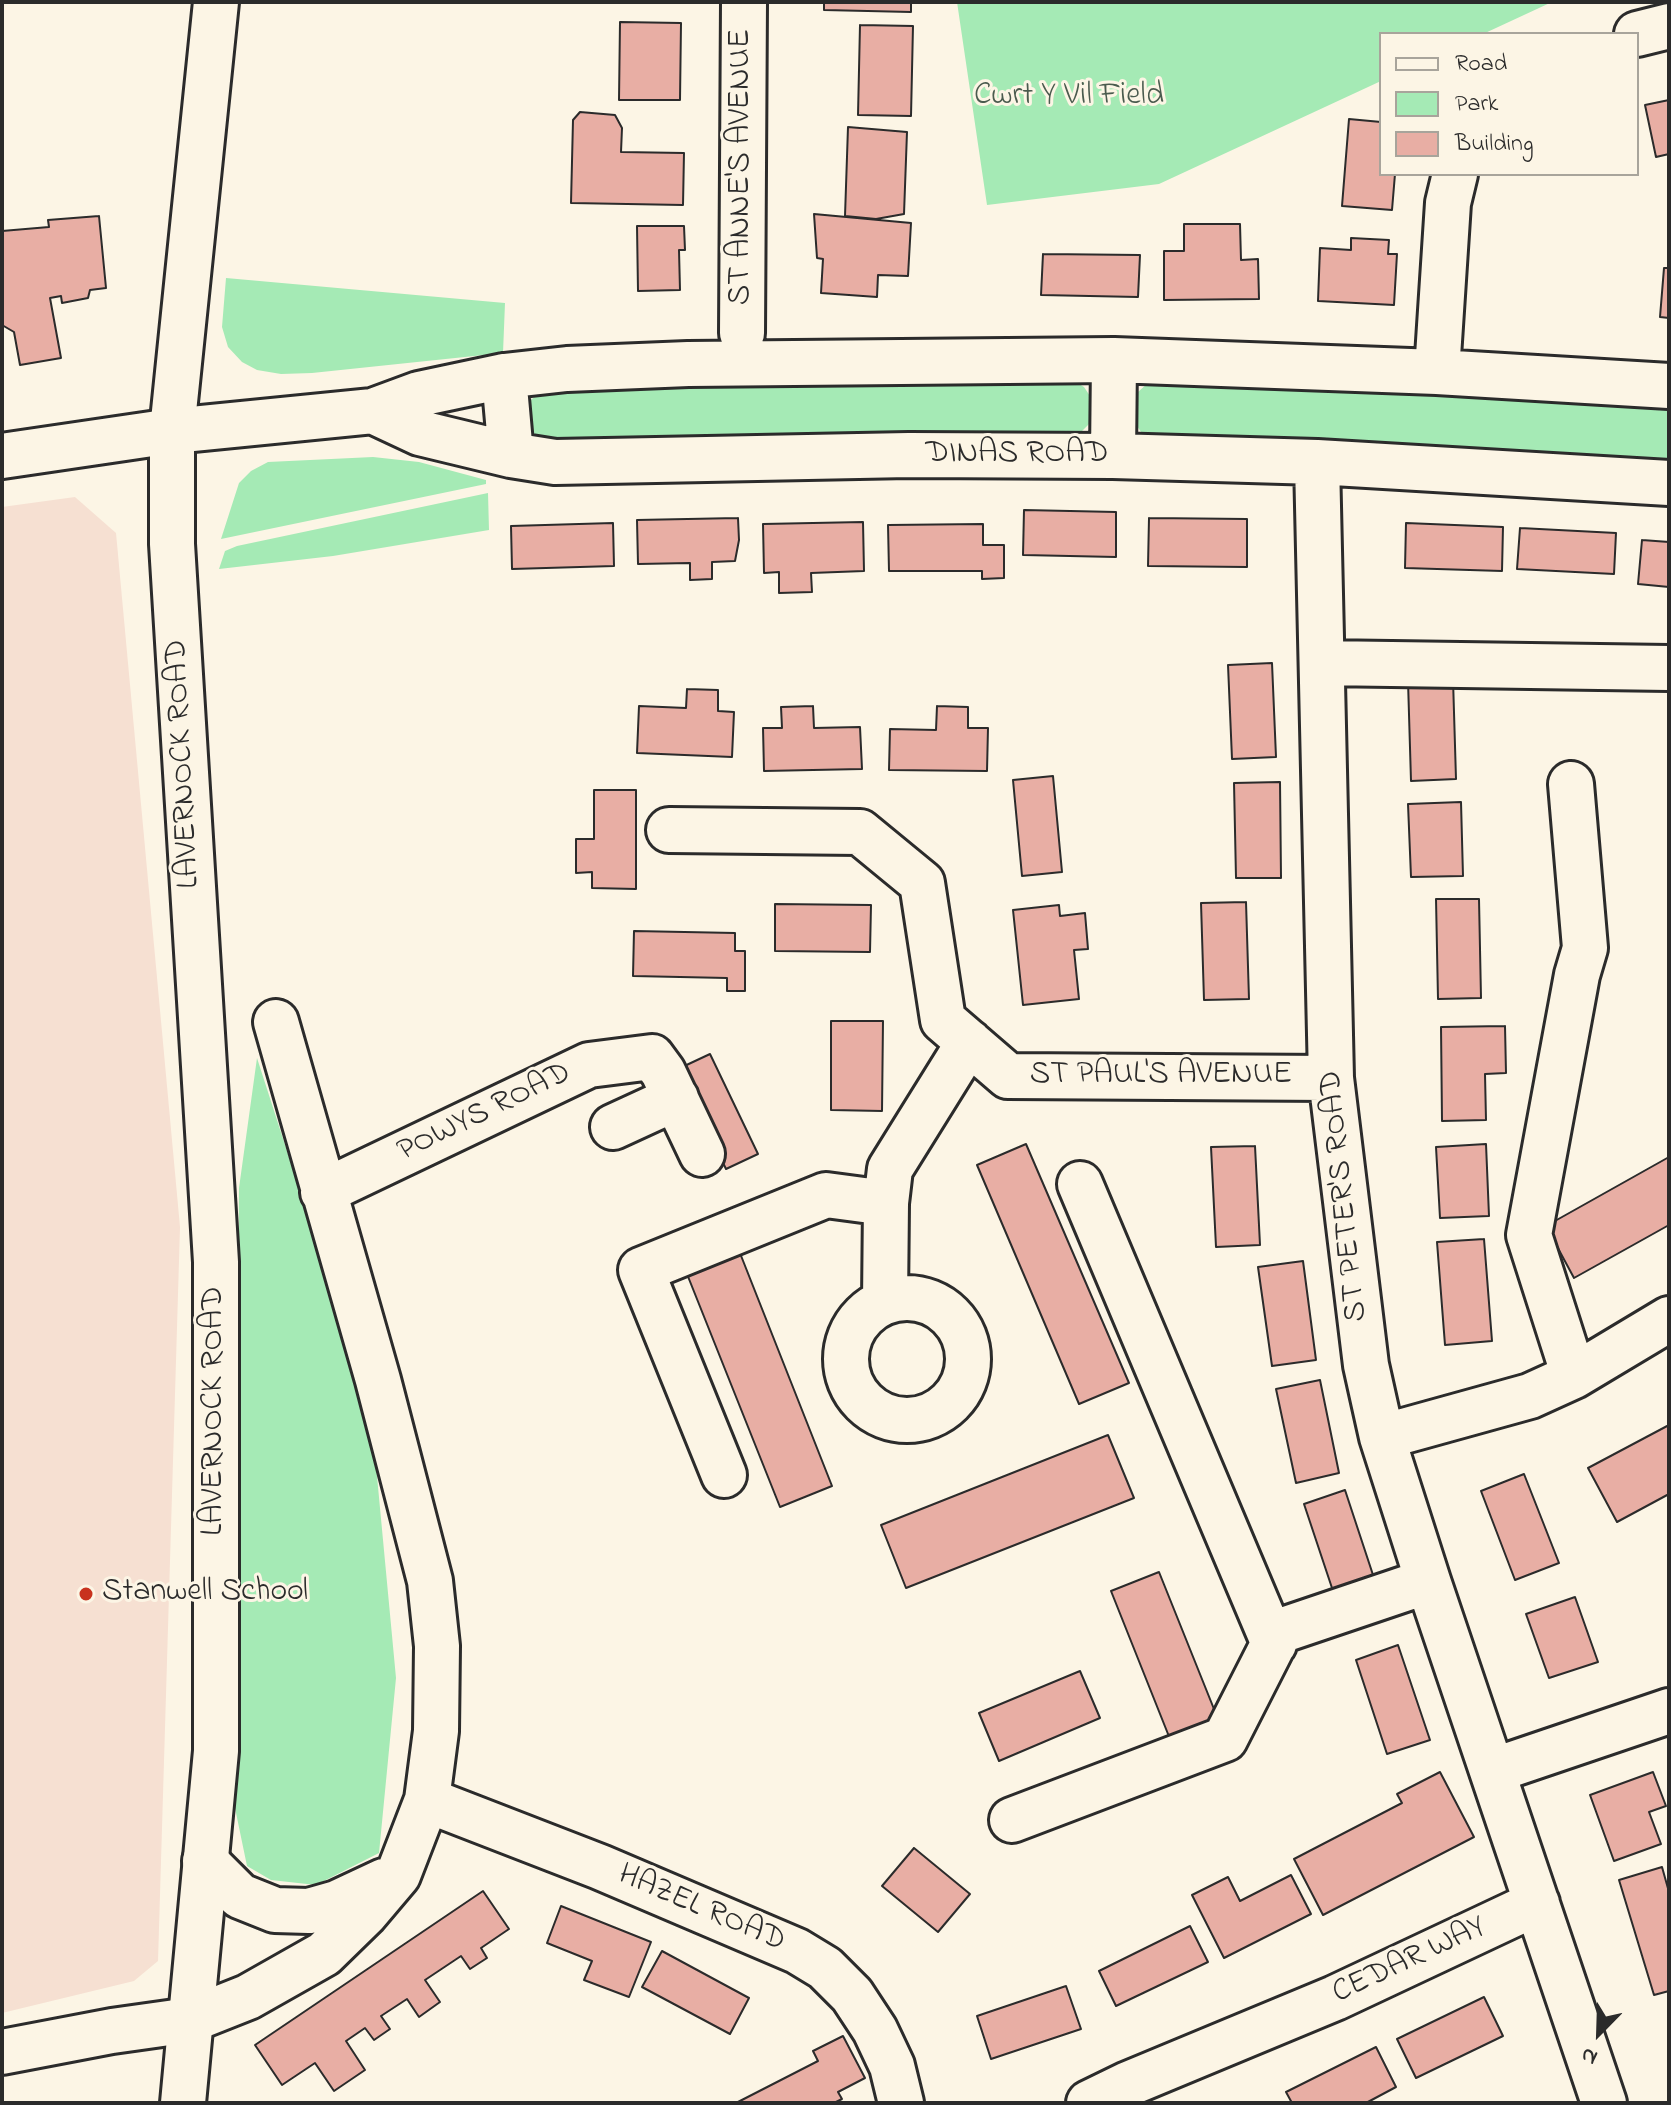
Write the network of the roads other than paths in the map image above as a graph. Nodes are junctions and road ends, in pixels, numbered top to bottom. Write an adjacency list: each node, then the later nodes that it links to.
1 (216, 2): 12 (street, LAVERNOCK ROAD)
2 (744, 2): 6 (street, ST ANNE'S AVENUE)
3 (1669, 26): 4 (street)
4 (1639, 34)
5 (1455, 176): 8 (street)
6 (742, 333)
7 (1114, 360): 8 (street); 9 (street); 15 (street)
8 (1437, 372): 10 (street)
9 (504, 376): 11 (street); 13 (street)
10 (1669, 386)
11 (373, 411): 12 (street); 13 (street, DINAS ROAD)
12 (172, 431): 14 (street); 42 (street, LAVERNOCK ROAD)
13 (511, 455): 15 (street, DINAS ROAD)
14 (2, 456)
15 (1113, 456): 16 (street, DINAS ROAD)
16 (1317, 462): 17 (street, DINAS ROAD); 18 (street, ST PETER'S ROAD)
17 (1669, 483)
18 (1322, 663): 19 (street); 24 (street, ST PETER'S ROAD)
19 (1669, 668)
20 (1571, 784): 33 (street)
21 (669, 830): 23 (street, ST PAUL'S AVENUE)
22 (276, 1022): 29 (street)
23 (969, 1042): 24 (street, ST PAUL'S AVENUE); 30 (street)
24 (1331, 1078): 34 (street, ST PETER'S ROAD)
25 (676, 1098): 26 (street); 27 (street); 29 (street, POWYS ROAD)
26 (613, 1127)
27 (702, 1154)
28 (1080, 1184): 37 (street)
29 (323, 1192): 40 (street)
30 (886, 1203): 31 (street); 35 (street)
31 (885, 1302)
32 (1669, 1319): 33 (street)
33 (1574, 1376): 34 (street)
34 (1382, 1437): 36 (street, ST PETER'S ROAD)
35 (724, 1475)
36 (1428, 1581): 37 (street); 39 (street, ST PETER'S ROAD)
37 (1274, 1644): 41 (street)
38 (1669, 1711): 39 (street)
39 (1492, 1771): 44 (street, ST PETER'S ROAD)
40 (427, 1800): 43 (street); 48 (street, HAZEL ROAD)
41 (1012, 1820)
42 (205, 1861): 43 (street); 45 (street, LAVERNOCK ROAD)
43 (398, 1875): 45 (street)
44 (1537, 1903): 49 (street, CEDAR WAY); 50 (street)
45 (190, 2020): 46 (street); 47 (street, LAVERNOCK ROAD)
46 (2, 2052)
47 (183, 2103)
48 (901, 2103)
49 (1089, 2103)
50 (1604, 2103)

